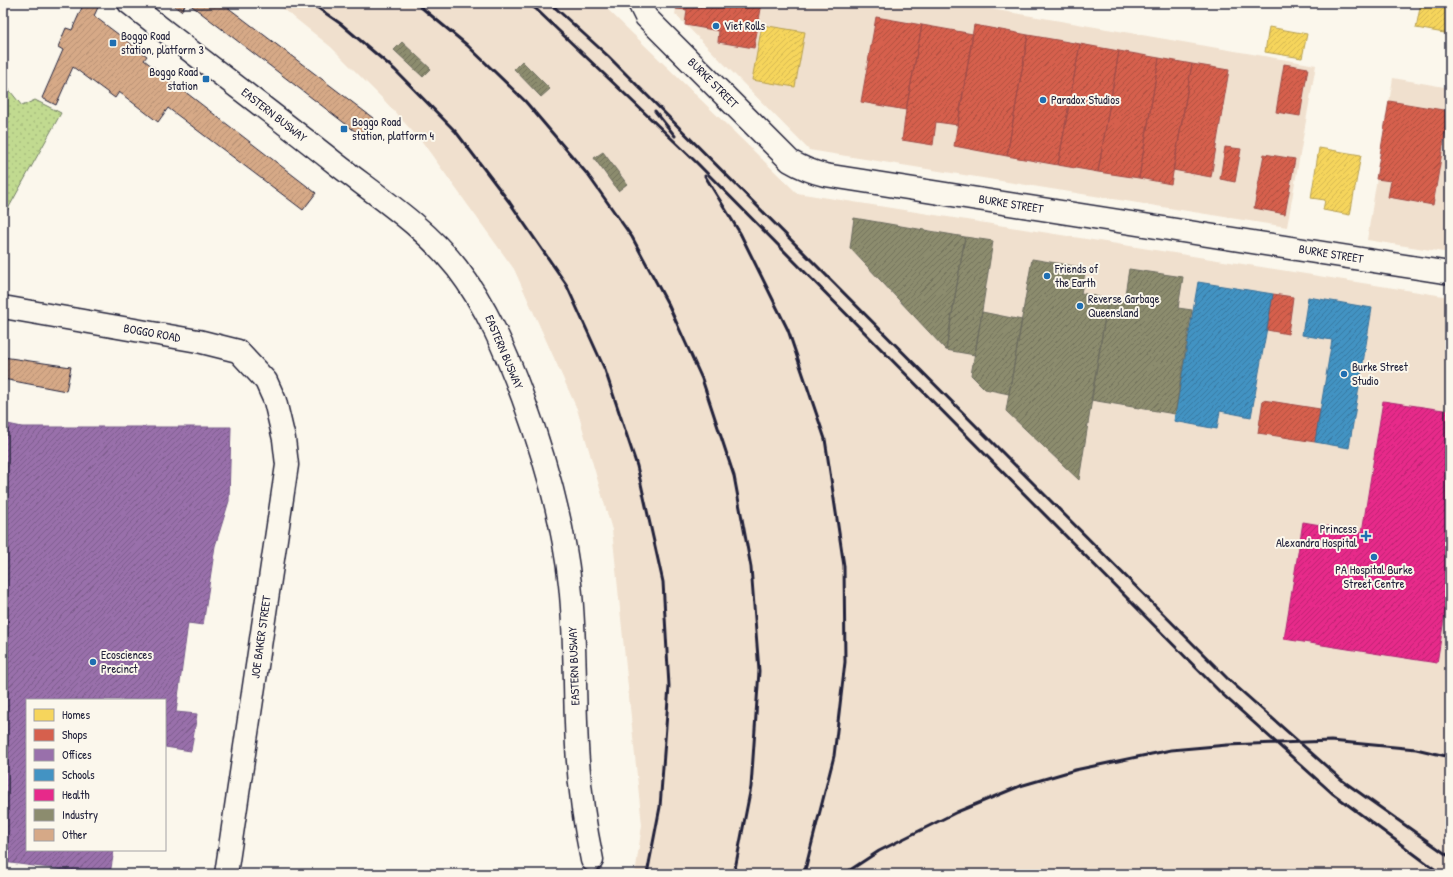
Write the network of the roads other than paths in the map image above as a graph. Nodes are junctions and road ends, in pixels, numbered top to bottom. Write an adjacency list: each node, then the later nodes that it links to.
1 (129, 3): 6 (street, EASTERN BUSWAY)
2 (639, 4): 3 (street, BURKE STREET)
3 (1450, 274)
4 (3, 307): 5 (street, BOGGO ROAD)
5 (275, 401): 7 (street, JOE BAKER STREET)
6 (592, 860)
7 (226, 874)

